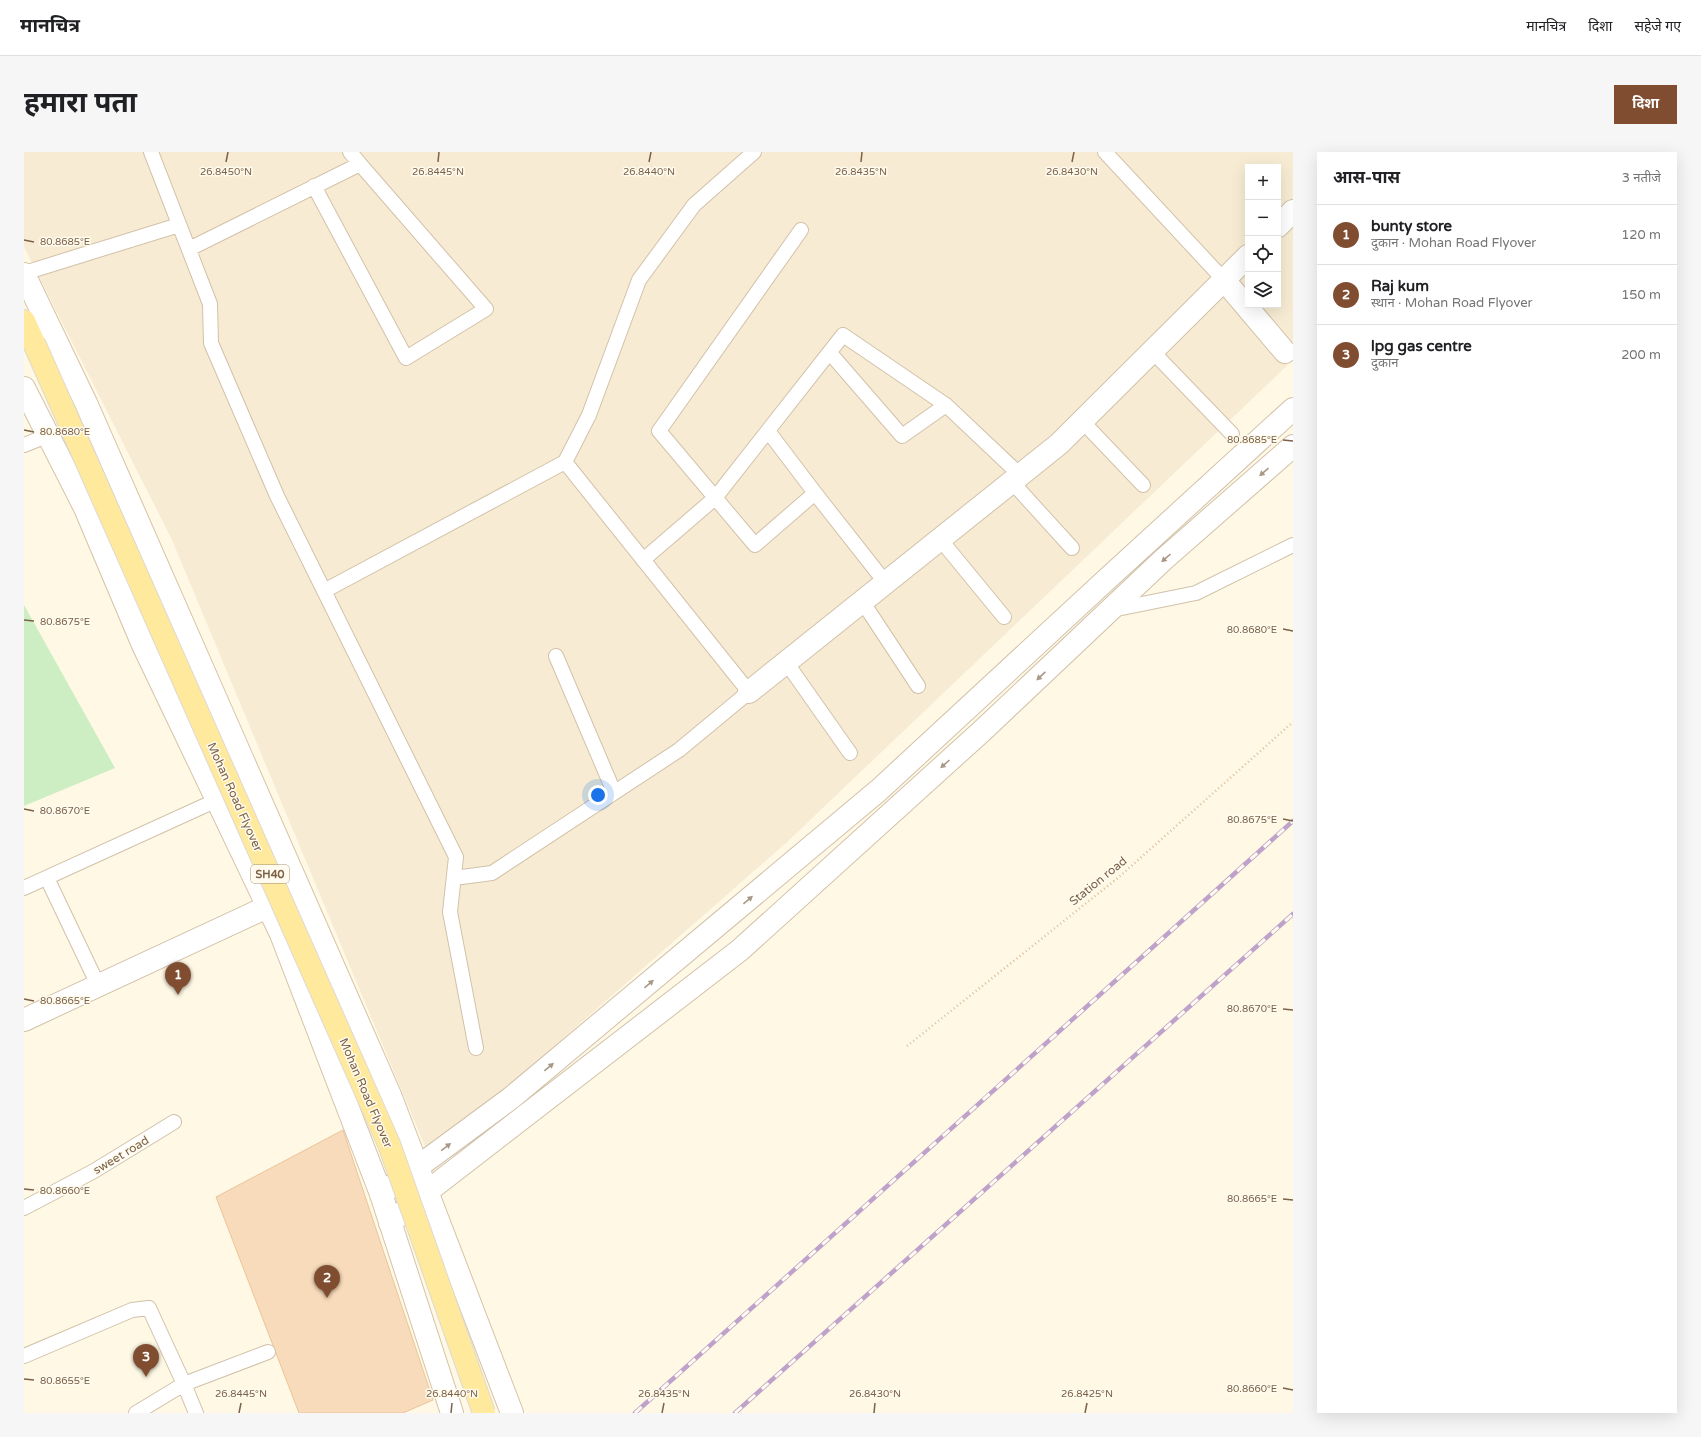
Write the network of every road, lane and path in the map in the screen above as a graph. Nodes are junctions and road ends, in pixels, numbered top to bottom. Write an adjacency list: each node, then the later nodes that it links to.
1 (151, 152): 7 (lane)
2 (350, 152): 5 (lane)
3 (754, 152): 26 (lane)
4 (1105, 152): 12 (lane)
5 (360, 164): 6 (lane); 6 (lane)
6 (314, 186): 9 (lane)
7 (179, 225): 9 (lane); 11 (lane)
8 (801, 230): 30 (lane)
9 (189, 249): 36 (lane)
10 (1245, 259): 12 (street)
11 (24, 274): 63 (street)
12 (1224, 280): 14 (street); 15 (street)
13 (24, 321): 76 (main road, Mohan Road Flyover / SH40, bridge)
14 (1152, 351): 20 (street); 22 (lane)
15 (1285, 352)
16 (830, 353): 18 (lane); 18 (lane); 21 (lane)
17 (24, 388): 23 (street)
18 (946, 405): 27 (lane)
19 (1293, 409): 40 (street)
20 (1082, 421): 27 (street); 28 (lane)
21 (768, 431): 29 (lane); 30 (lane)
22 (1232, 434)
23 (49, 435): 24 (lane); 51 (street)
24 (24, 445)
25 (1293, 446): 38 (street, one-way to 38)
26 (565, 462): 34 (lane); 36 (lane)
27 (1016, 478): 31 (street); 33 (lane)
28 (1143, 485)
29 (815, 493): 30 (lane); 35 (lane)
30 (715, 498): 34 (lane)
31 (940, 539): 35 (street); 39 (lane)
32 (1293, 545): 38 (lane)
33 (1072, 548)
34 (644, 560): 45 (lane)
35 (885, 582): 37 (street)
36 (324, 591): 53 (lane)
37 (862, 601): 43 (street); 44 (lane)
38 (1109, 611): 42 (street)
39 (1004, 617)
40 (1039, 642): 42 (street); 48 (street)
41 (556, 656): 49 (lane)
42 (1058, 660): 50 (street, one-way to 50)
43 (786, 662): 45 (street); 47 (lane)
44 (918, 686)
45 (749, 692): 49 (lane)
46 (1293, 722): 60 (path, Station road)
47 (850, 753)
48 (896, 775): 50 (street); 56 (street, one-way to 48)
49 (614, 792): 53 (lane)
50 (913, 794): 57 (street)
51 (217, 800): 52 (lane); 55 (street)
52 (47, 878): 54 (lane); 58 (lane)
53 (454, 878): 61 (lane)
54 (24, 888)
55 (267, 907): 58 (street); 65 (street)
56 (705, 936): 57 (street); 63 (street, one-way to 56)
57 (726, 960): 64 (street)
58 (98, 985): 59 (street)
59 (24, 1020)
60 (907, 1046)
61 (476, 1048)
62 (174, 1122): 66 (lane, sweet road)
63 (419, 1167): 64 (street); 65 (street)
64 (428, 1191): 67 (street); 68 (street)
65 (381, 1194): 67 (street)
66 (24, 1208)
67 (390, 1223): 69 (street)
68 (444, 1234): 69 (street); 77 (street)
69 (399, 1252): 75 (street)
70 (268, 1352): 72 (lane)
71 (24, 1356): 72 (lane)
72 (184, 1384): 73 (lane); 74 (lane)
73 (136, 1413)
74 (196, 1413)
75 (452, 1413)
76 (484, 1413)
77 (512, 1413)

